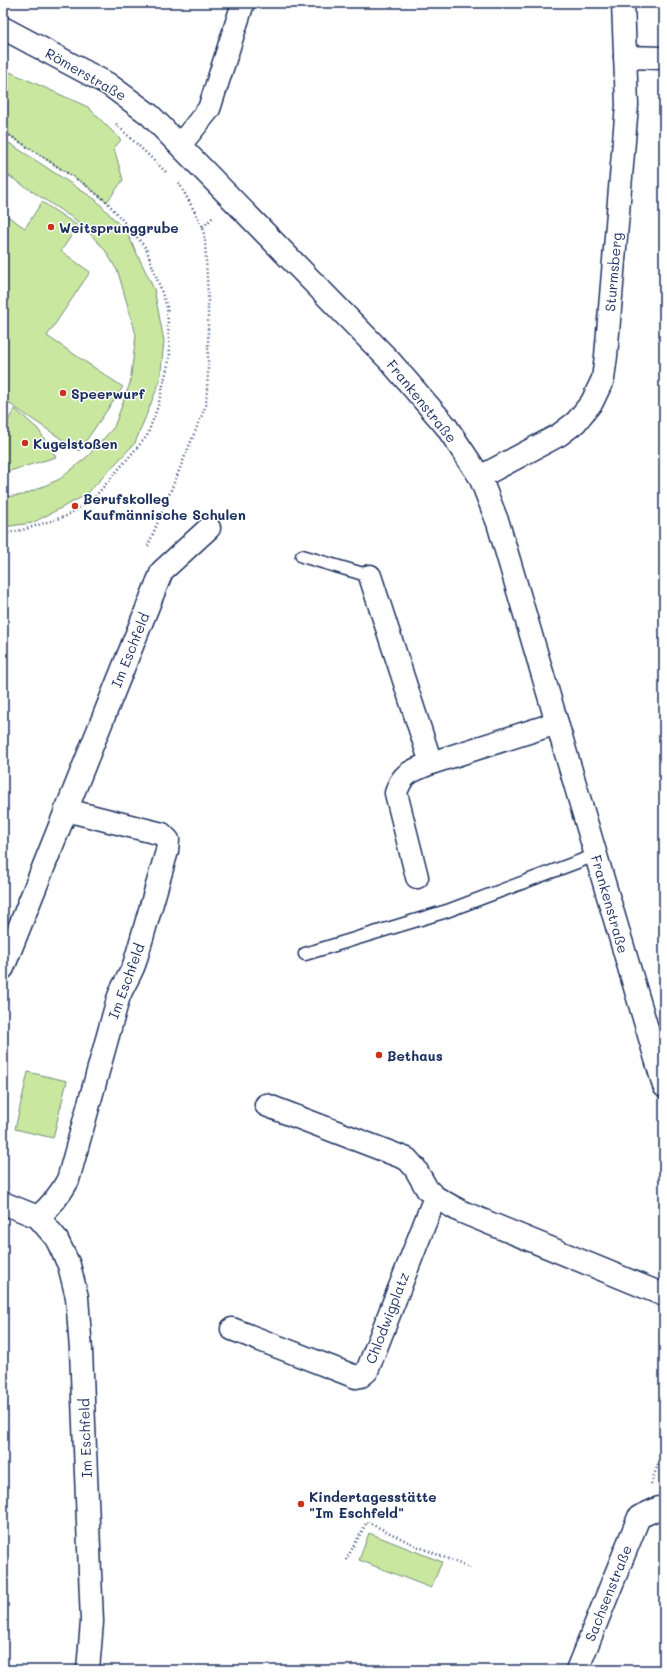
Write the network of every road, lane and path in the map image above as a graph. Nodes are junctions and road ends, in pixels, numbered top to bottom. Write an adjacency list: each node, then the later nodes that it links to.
1 (243, 3): 8 (street)
2 (623, 3): 4 (street, Sturmsberg)
3 (3, 28): 8 (street, Römerstraße)
4 (625, 57): 5 (street); 11 (street, Sturmsberg)
5 (664, 58)
6 (115, 123): 9 (path)
7 (3, 132): 13 (path)
8 (180, 145): 11 (street, Frankenstraße)
9 (167, 172)
10 (178, 183): 14 (path)
11 (480, 477): 17 (street, Frankenstraße)
12 (208, 528): 19 (street, Im Eschfeld)
13 (3, 534)
14 (147, 549)
15 (302, 556): 16 (lane)
16 (370, 576): 18 (street)
17 (557, 723): 18 (street); 20 (street, Frankenstraße)
18 (431, 764): 21 (street)
19 (66, 810): 23 (street, Im Eschfeld); 28 (street, Im Eschfeld)
20 (596, 855): 22 (lane); 24 (street, Frankenstraße)
21 (417, 877)
22 (305, 954)
23 (3, 968)
24 (664, 1086)
25 (266, 1105): 26 (street)
26 (435, 1197): 29 (street); 30 (street, Chlodwigplatz)
27 (3, 1203): 28 (street)
28 (38, 1216): 34 (street, Im Eschfeld)
29 (664, 1295)
30 (232, 1330)
31 (664, 1510): 35 (street, Sachsenstraße)
32 (346, 1560): 33 (path)
33 (470, 1568)
34 (88, 1670)
35 (577, 1670)

